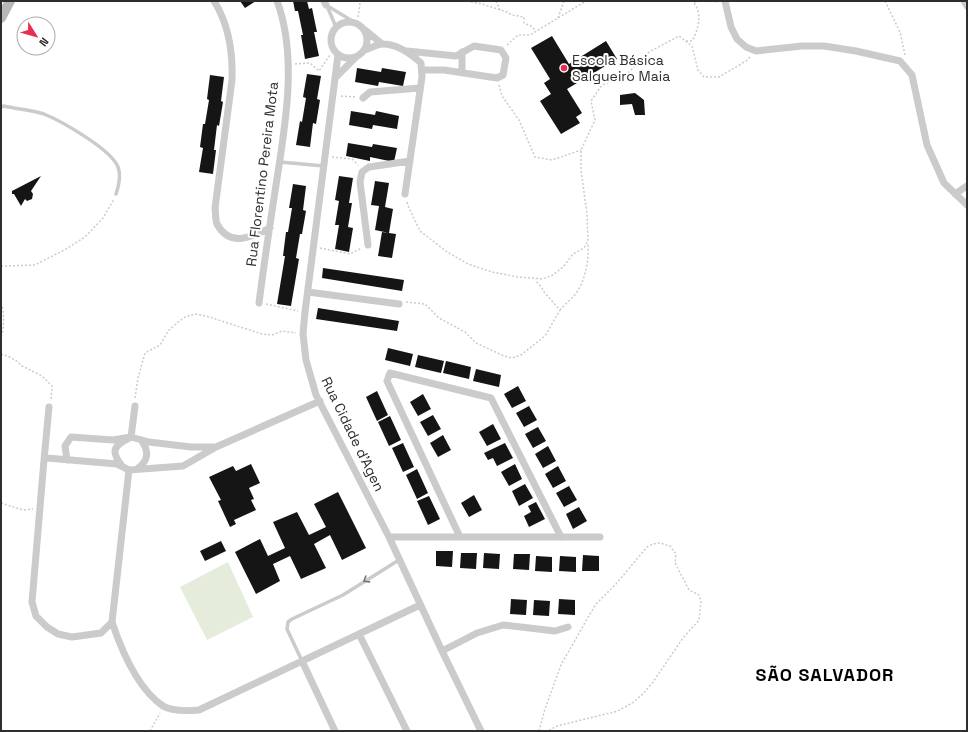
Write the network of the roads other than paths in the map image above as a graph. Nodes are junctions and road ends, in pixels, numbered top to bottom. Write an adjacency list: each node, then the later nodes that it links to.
1 (10, 1): 8 (street)
2 (214, 1): 32 (street)
3 (277, 1): 25 (street, Rua Florentino Pereira Mota)
4 (725, 1): 30 (street)
5 (964, 1): 7 (street)
6 (325, 3): 9 (lane); 10 (lane)
7 (967, 6)
8 (1, 18)
9 (355, 23): 10 (street); 11 (street)
10 (336, 27): 15 (street)
11 (364, 29): 12 (street); 13 (street)
12 (382, 44): 13 (street); 14 (street)
13 (365, 50): 17 (street)
14 (407, 51): 16 (street); 18 (street)
15 (336, 52): 17 (street); 20 (street, Rua Cidade d'Agen)
16 (462, 52): 19 (street); 19 (street)
17 (356, 57): 20 (street)
18 (422, 70): 19 (street); 21 (street)
19 (462, 73)
20 (335, 78): 26 (street, Rua Cidade d'Agen)
21 (420, 88): 22 (street); 24 (street)
22 (363, 98)
23 (1, 107): 28 (lane)
24 (410, 161): 29 (street); 33 (street)
25 (280, 162): 26 (lane); 32 (street, Rua Florentino Pereira Mota)
26 (325, 166): 34 (street, Rua Cidade d'Agen)
27 (967, 186): 30 (street)
28 (116, 194)
29 (405, 194)
30 (955, 194): 31 (street)
31 (967, 205)
32 (270, 228): 35 (street, Rua Florentino Pereira Mota)
33 (368, 245)
34 (308, 292): 36 (street); 37 (street, Rua Cidade d'Agen)
35 (259, 303)
36 (399, 304)
37 (320, 401): 42 (street); 46 (street, Rua Cidade d'Agen)
38 (135, 406): 40 (street)
39 (49, 408): 43 (street)
40 (132, 437): 41 (street); 44 (street); 45 (street)
41 (141, 440): 42 (street); 45 (street)
42 (216, 447): 45 (street)
43 (44, 460): 44 (street); 52 (street)
44 (67, 460): 45 (street)
45 (129, 468): 52 (street)
46 (389, 537): 47 (street); 50 (street, Rua Cidade d'Agen)
47 (460, 537): 48 (street); 48 (street)
48 (561, 537): 49 (street)
49 (600, 537)
50 (399, 560): 51 (street, Rua Cidade d'Agen); 56 (lane, one-way to 56)
51 (420, 605): 54 (street); 55 (street, Rua Cidade d'Agen)
52 (112, 622): 56 (street)
53 (568, 627): 55 (street)
54 (359, 634): 56 (street); 58 (street)
55 (442, 651): 59 (street, Rua Cidade d'Agen)
56 (302, 661): 57 (street)
57 (335, 731)
58 (407, 731)
59 (481, 731)

